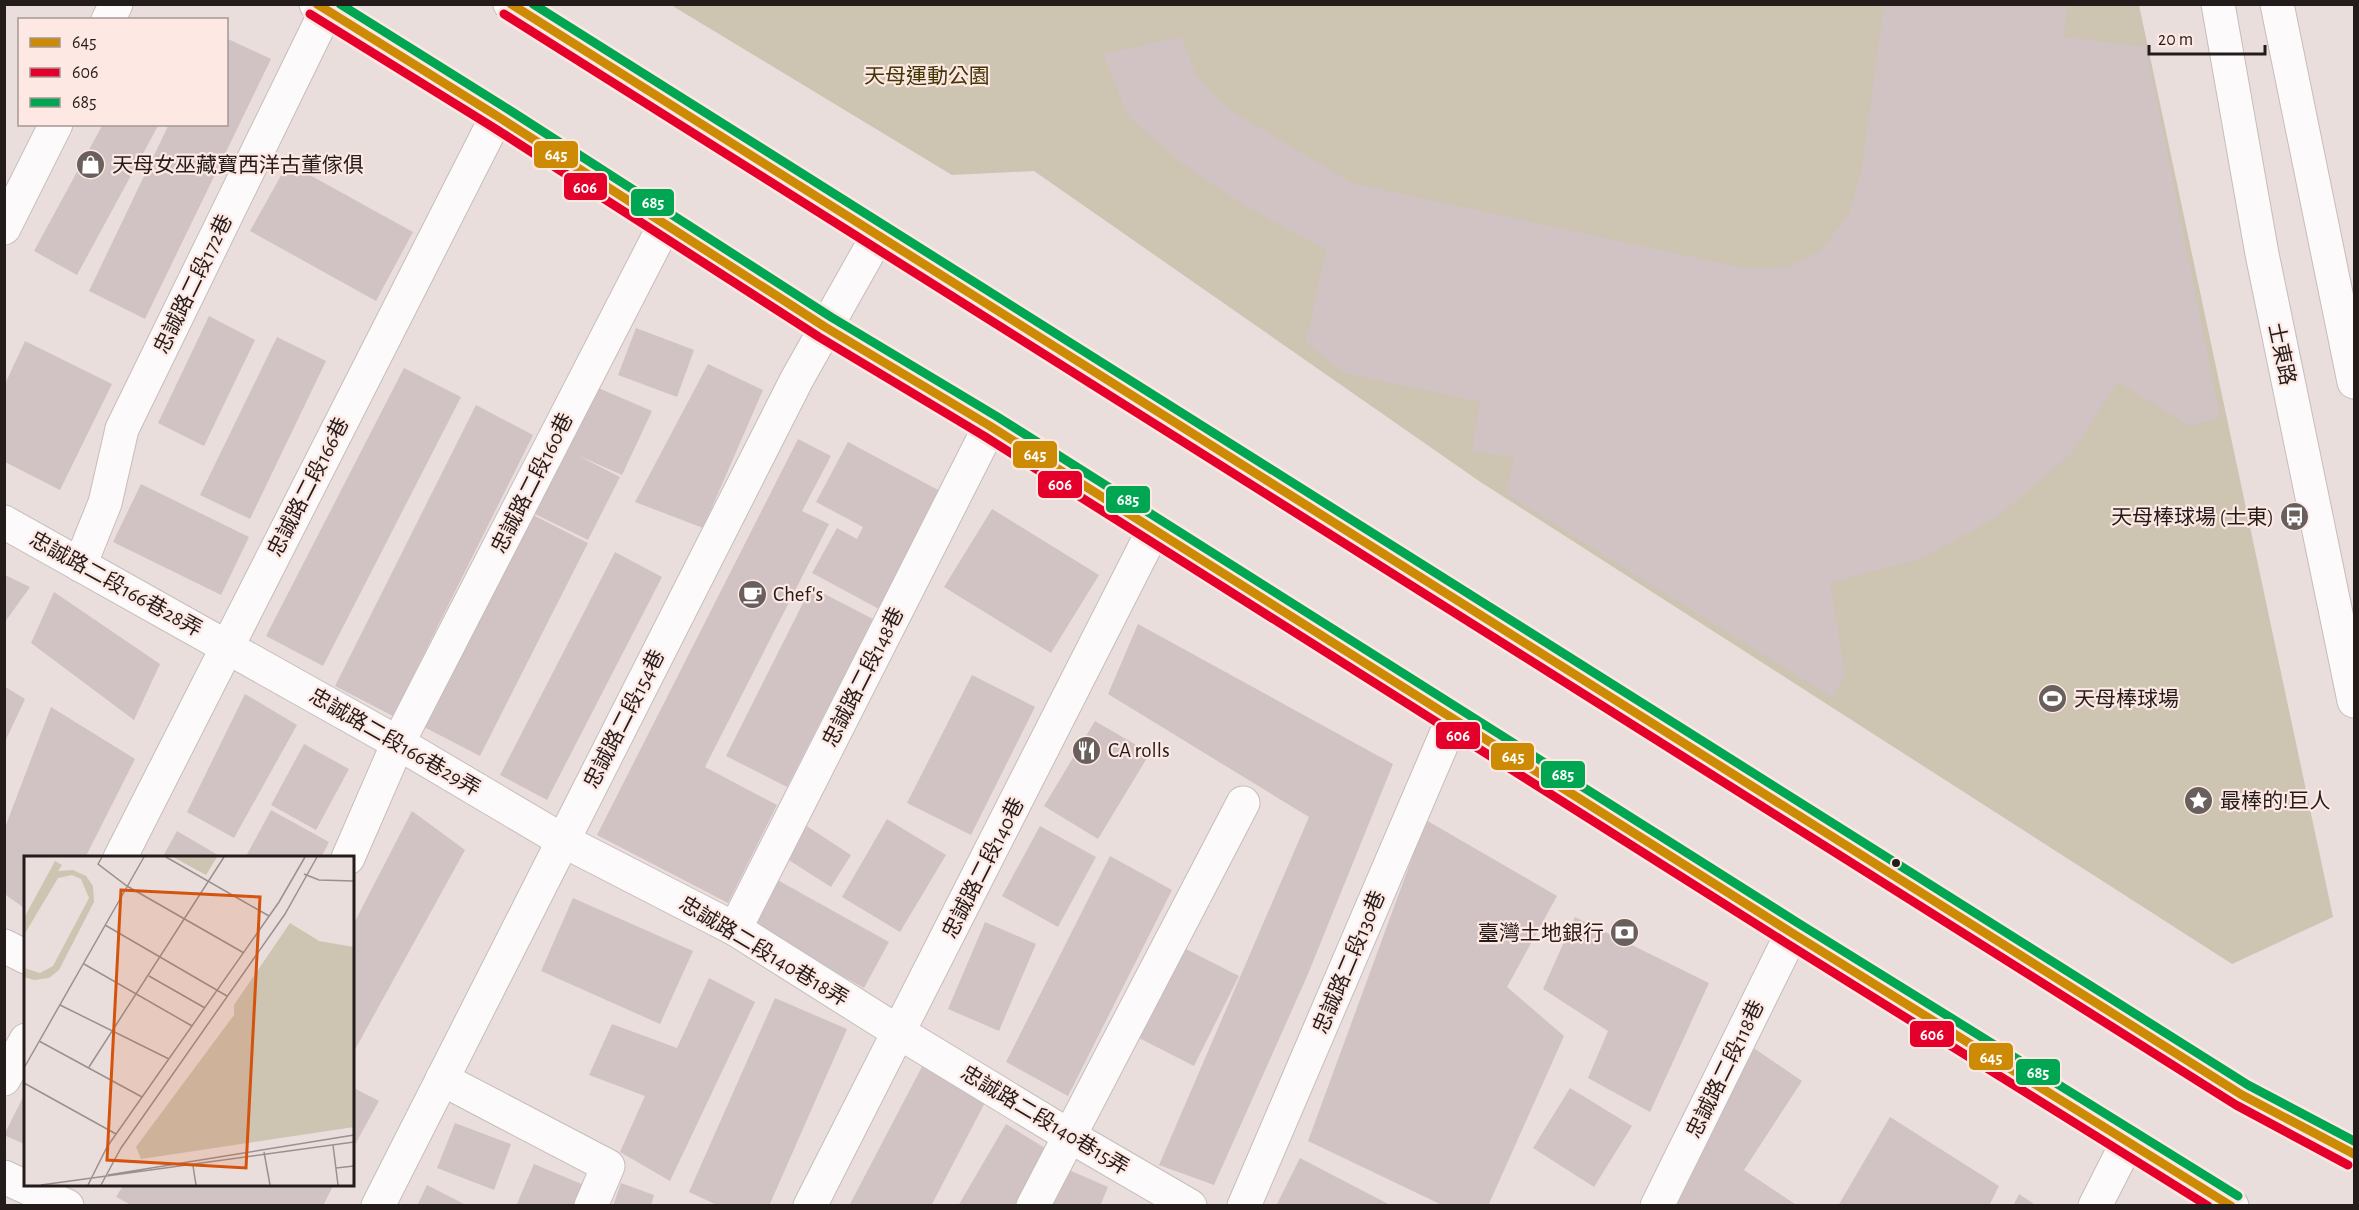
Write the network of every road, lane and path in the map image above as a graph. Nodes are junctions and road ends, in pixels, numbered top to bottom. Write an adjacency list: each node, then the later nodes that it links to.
1 (116, 4): 6 (street)
2 (510, 4): 11 (street)
3 (2218, 4): 20 (street, 士東路)
4 (2277, 4): 12 (street)
5 (321, 8): 7 (street); 18 (street, 忠誠路二段172巷)
6 (109, 18)
7 (497, 116): 9 (street); 19 (street, 忠誠路二段166巷)
8 (55, 126): 10 (street)
9 (665, 224): 13 (street); 22 (street, 忠誠路二段160巷)
10 (4, 228)
11 (877, 237): 13 (street, 忠誠路二段154巷); 37 (street)
12 (2345, 284): 14 (street)
13 (825, 327): 15 (street); 24 (street, 忠誠路二段154巷)
14 (2355, 382)
15 (990, 426): 17 (street); 27 (street, 忠誠路二段148巷)
16 (4, 522): 18 (street, 忠誠路二段166巷28弄)
17 (1154, 530): 21 (street); 31 (street, 忠誠路二段140巷)
18 (80, 565): 19 (street, 忠誠路二段166巷28弄)
19 (227, 647): 22 (street, 忠誠路二段166巷29弄); 25 (street, 忠誠路二段166巷)
20 (2355, 701)
21 (1453, 718): 28 (street); 46 (street, 忠誠路二段130巷)
22 (398, 743): 24 (street, 忠誠路二段166巷29弄); 26 (street, 忠誠路二段160巷)
23 (1243, 803): 35 (street)
24 (562, 840): 27 (street, 忠誠路二段140巷18弄); 34 (street, 忠誠路二段154巷)
25 (121, 856)
26 (349, 856)
27 (735, 929): 31 (street, 忠誠路二段140巷18弄)
28 (1792, 933): 36 (street); 47 (street, 忠誠路二段118巷)
29 (4, 946): 30 (street)
30 (24, 956)
31 (900, 1033): 35 (street, 忠誠路二段140巷15弄); 43 (street, 忠誠路二段140巷)
32 (24, 1044): 33 (street)
33 (4, 1079)
34 (442, 1079): 41 (street, 忠誠路二段154巷); 42 (street)
35 (1068, 1135): 44 (street); 45 (street, 忠誠路二段140巷15弄)
36 (2128, 1141): 48 (street); 49 (street)
37 (2355, 1154)
38 (4, 1177): 40 (street)
39 (76, 1186): 40 (street)
40 (66, 1205)
41 (378, 1206)
42 (591, 1206)
43 (810, 1206)
44 (1033, 1206)
45 (1190, 1206)
46 (1244, 1206)
47 (1657, 1206)
48 (2095, 1206)
49 (2232, 1206)

